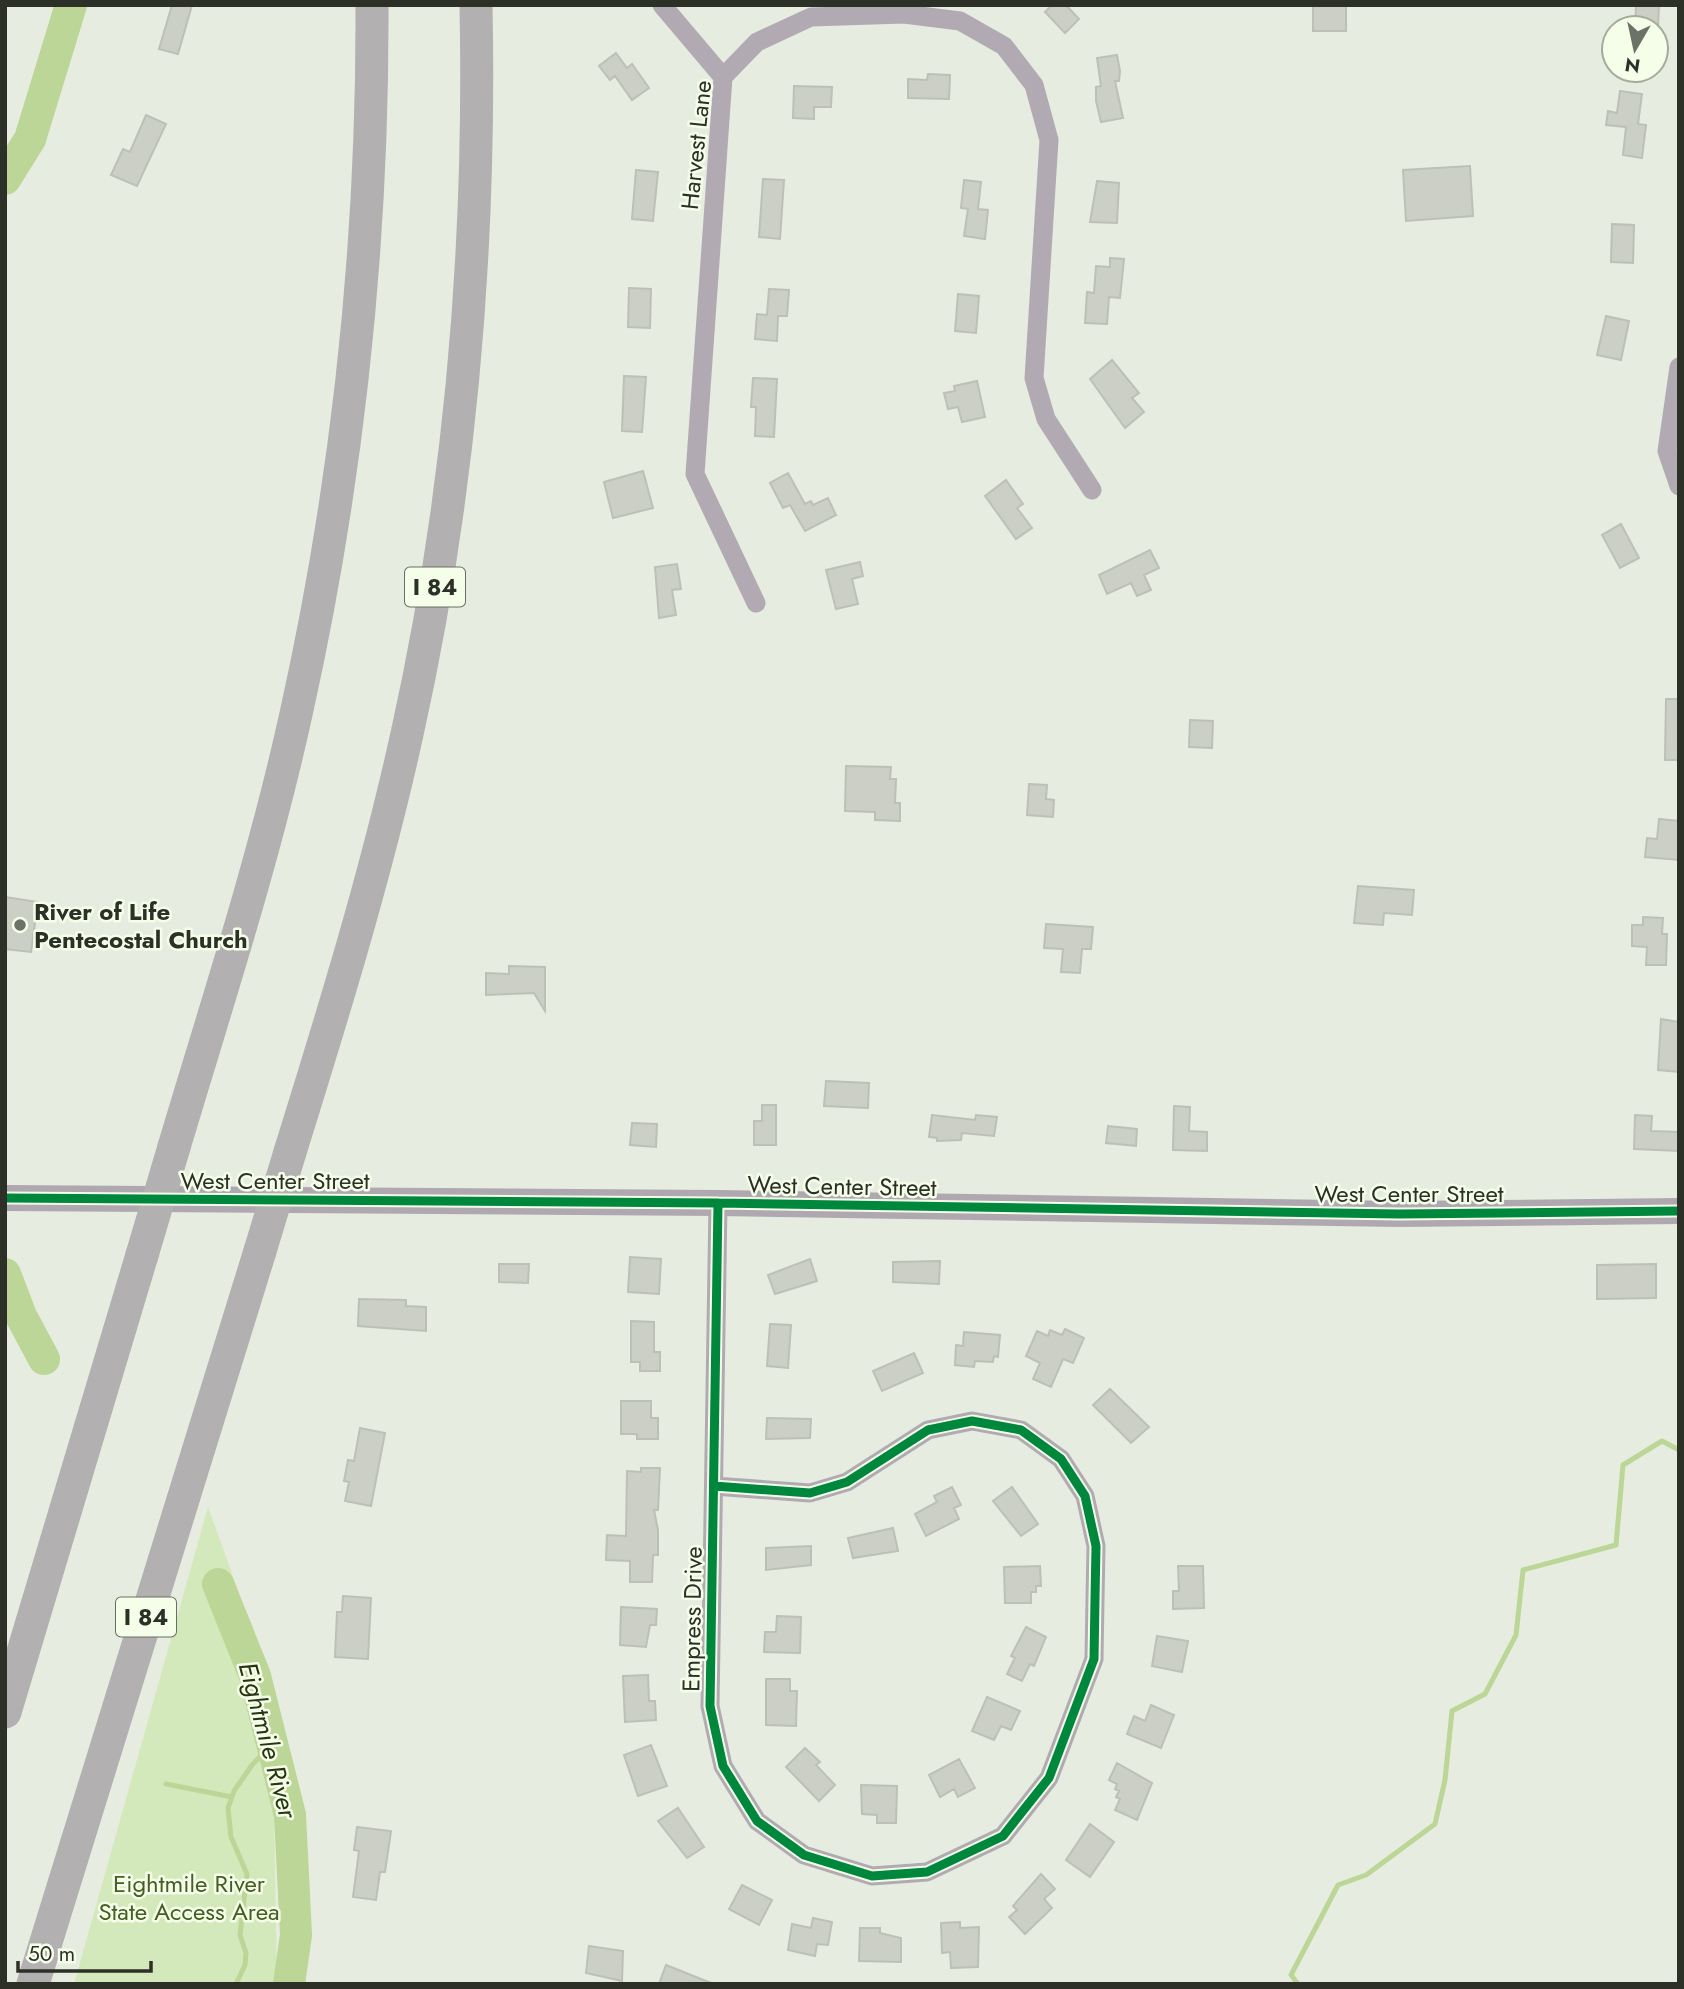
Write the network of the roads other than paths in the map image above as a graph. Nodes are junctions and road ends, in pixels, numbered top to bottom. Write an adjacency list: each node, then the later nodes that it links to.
1 (372, 5): 14 (highway, bridge)
2 (476, 5): 15 (highway, I 84, bridge)
3 (662, 5): 5 (street)
4 (904, 9): 5 (street, Harvest Lane); 8 (street, Harvest Lane)
5 (723, 77): 9 (street, Harvest Lane)
6 (1679, 367): 7 (street)
7 (1679, 486)
8 (1092, 490)
9 (756, 603)
10 (5, 1198): 11 (street, West Center Street)
11 (718, 1203): 12 (street, West Center Street); 13 (street, Empress Drive)
12 (1679, 1211)
13 (714, 1486): 13 (street, Empress Drive)
14 (5, 1712)
15 (33, 1984)

